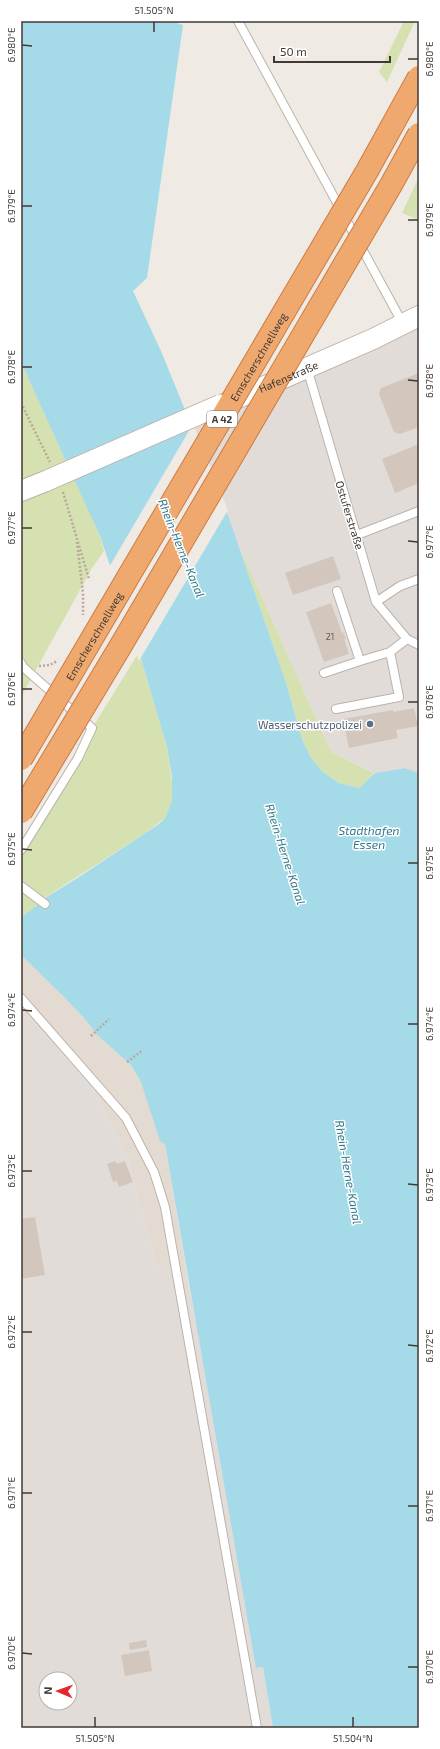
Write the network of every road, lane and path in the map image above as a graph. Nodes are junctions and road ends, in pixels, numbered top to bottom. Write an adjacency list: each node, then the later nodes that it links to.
1 (238, 21): 4 (lane)
2 (419, 77): 22 (highway, Emscherschnellweg / A 42, bridge)
3 (419, 134): 23 (highway, A 42, bridge)
4 (411, 320): 5 (street, Hafenstraße)
5 (307, 368): 6 (street, Hafenstraße, bridge); 9 (lane, Ostuferstraße)
6 (21, 491)
7 (419, 511): 9 (lane)
8 (76, 534): 13 (path)
9 (357, 535): 12 (lane, Ostuferstraße)
10 (419, 579): 12 (lane)
11 (337, 591): 18 (lane)
12 (376, 602): 14 (lane, Ostuferstraße)
13 (82, 620)
14 (406, 639): 15 (lane, Ostuferstraße); 16 (lane)
15 (419, 645)
16 (390, 652): 18 (lane); 21 (lane)
17 (61, 658): 19 (path)
18 (360, 661): 20 (lane)
19 (22, 665): 24 (lane)
20 (324, 673)
21 (336, 709)
22 (21, 758)
23 (21, 812)
24 (21, 850)
25 (21, 886): 26 (lane)
26 (45, 904)
27 (21, 998): 32 (lane)
28 (109, 1019): 29 (path)
29 (91, 1036)
30 (143, 1050): 31 (path)
31 (127, 1062)
32 (257, 1728)

